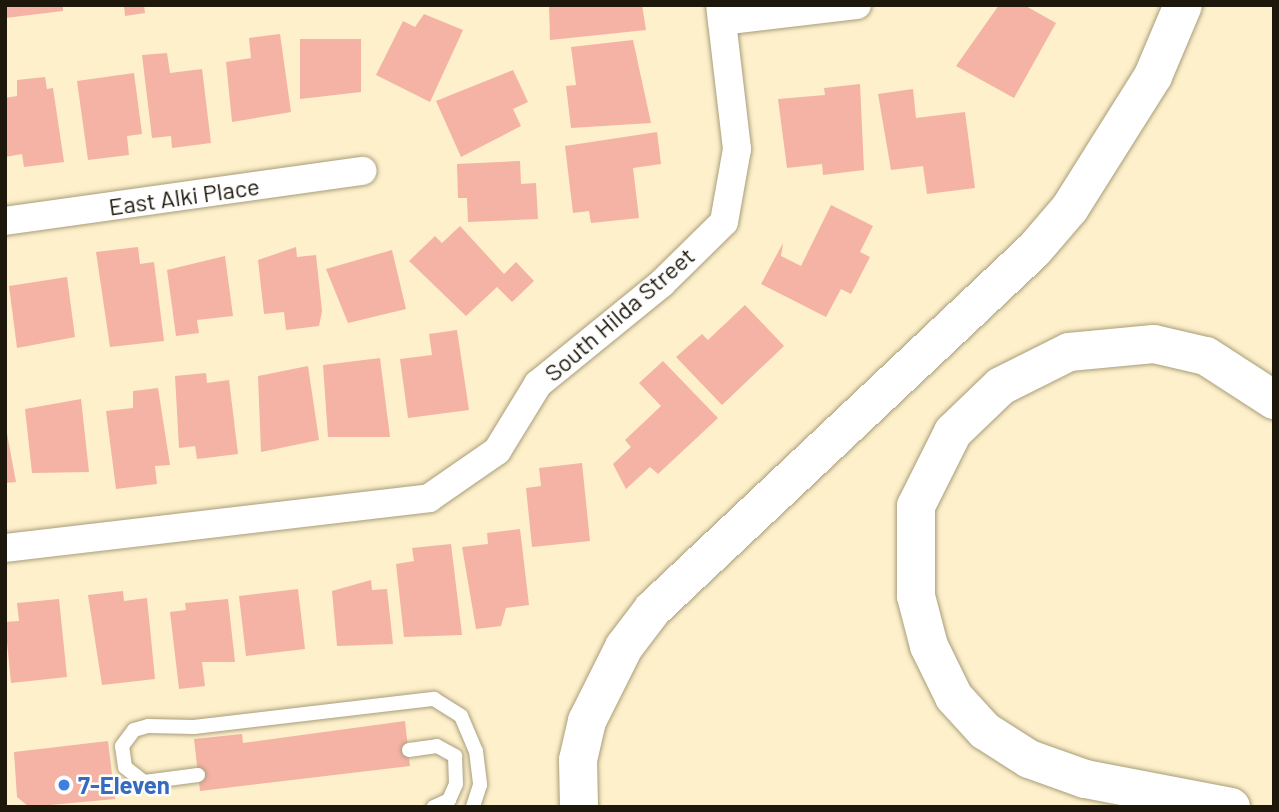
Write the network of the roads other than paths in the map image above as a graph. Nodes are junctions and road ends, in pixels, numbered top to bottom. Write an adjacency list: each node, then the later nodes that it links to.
1 (857, 5): 3 (street)
2 (1183, 5): 12 (highway)
3 (721, 13): 7 (street, South Hilda Street)
4 (363, 171): 5 (street, East Alki Place)
5 (5, 221)
6 (1274, 400): 13 (highway)
7 (5, 548)
8 (409, 750): 10 (lane)
9 (198, 775): 11 (lane)
10 (435, 807)
11 (473, 807)
12 (579, 807)
13 (1231, 807)

